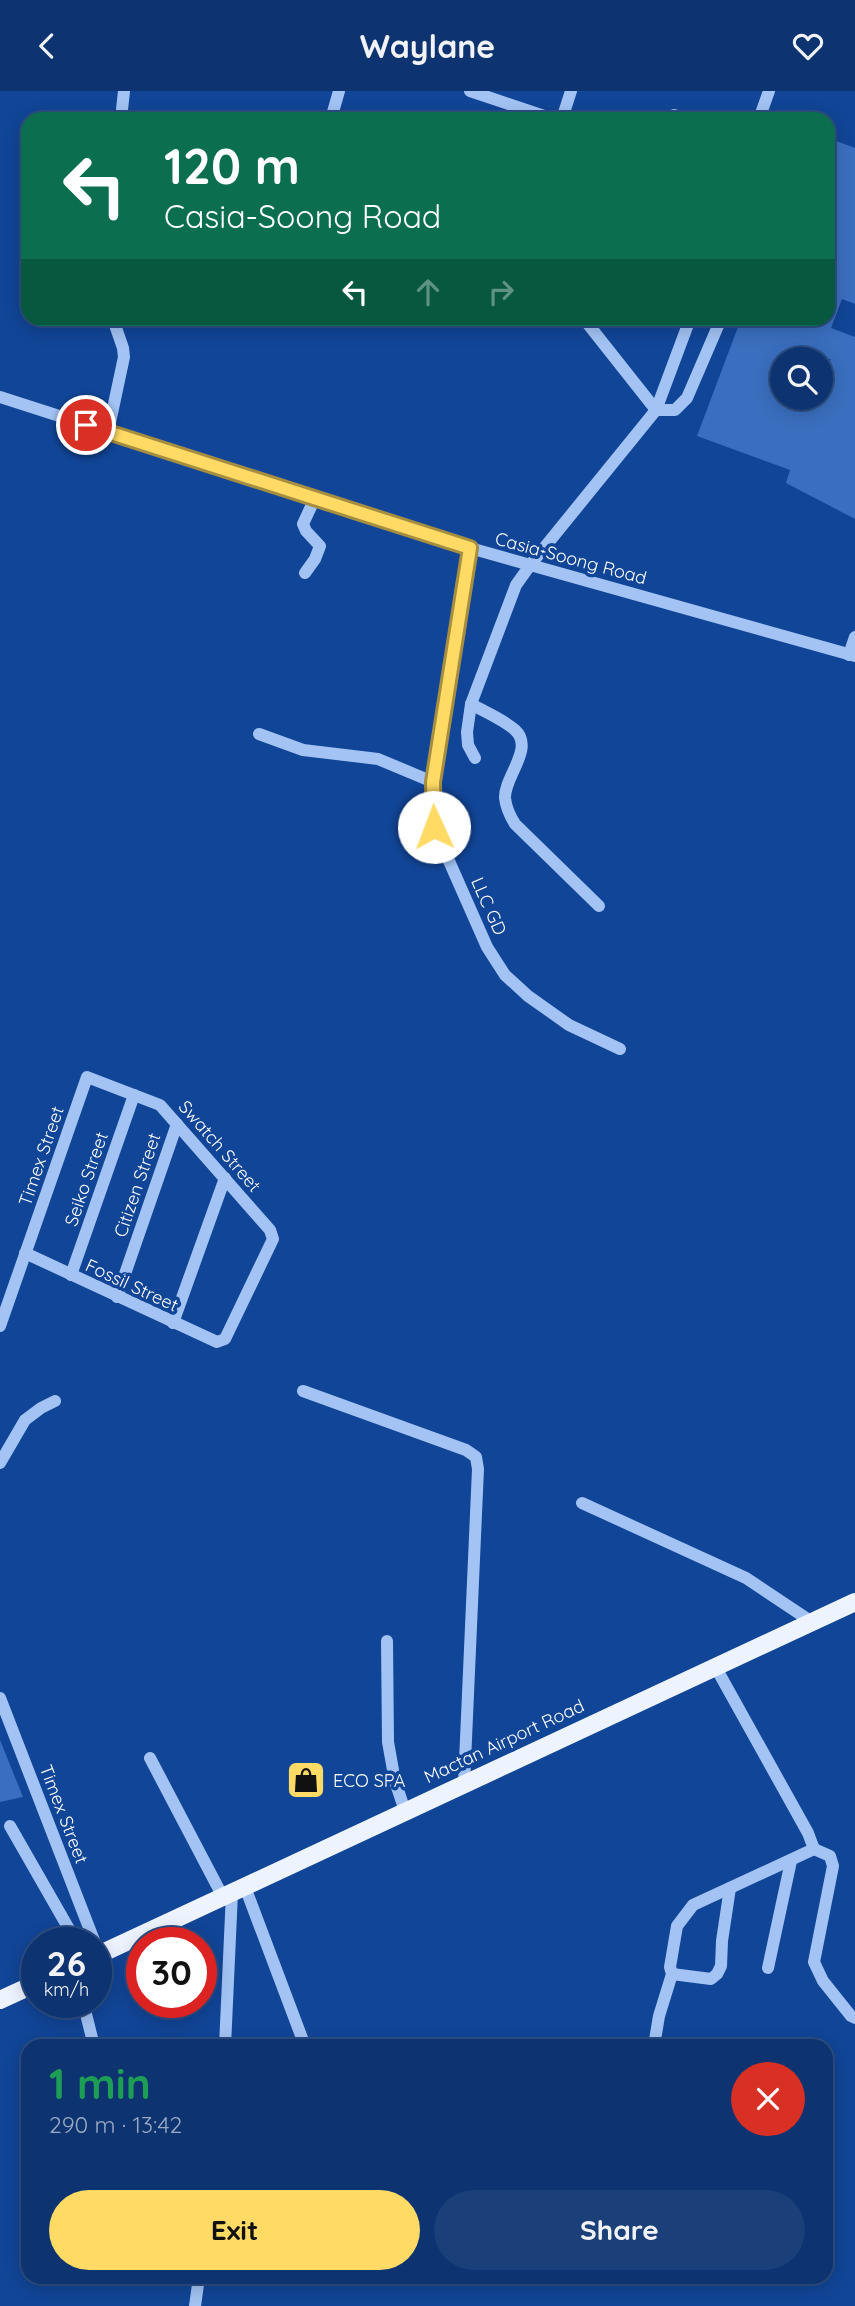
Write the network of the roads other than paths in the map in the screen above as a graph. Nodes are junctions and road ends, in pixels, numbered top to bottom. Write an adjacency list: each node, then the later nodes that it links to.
1 (124, 91): 6 (street)
2 (339, 91): 7 (street)
3 (470, 91): 8 (street)
4 (571, 91): 9 (street)
5 (769, 91): 10 (street)
6 (122, 112)
7 (333, 112)
8 (533, 112)
9 (564, 112)
10 (762, 112)
11 (115, 326): 17 (street)
12 (590, 326): 16 (street)
13 (687, 326): 16 (street)
14 (718, 326): 16 (street)
15 (0, 397): 17 (street, Casia-Soong Road)
16 (656, 410): 20 (street)
17 (108, 432): 18 (street, Casia-Soong Road)
18 (315, 498): 19 (street, Casia-Soong Road); 21 (street)
19 (470, 548): 20 (street, Casia-Soong Road); 27 (street, LLC GD)
20 (531, 564): 23 (street, Casia-Soong Road); 24 (street)
21 (305, 573)
22 (855, 637): 23 (street)
23 (852, 656)
24 (471, 704): 26 (street); 28 (street)
25 (259, 734): 27 (street)
26 (475, 758)
27 (433, 782): 29 (street, LLC GD)
28 (599, 906)
29 (621, 1049)
30 (87, 1077): 31 (street, Swatch Street); 34 (street, Timex Street)
31 (134, 1095): 32 (street, Swatch Street); 35 (street, Seiko Street)
32 (177, 1124): 33 (street, Swatch Street); 36 (street, Citizen Street)
33 (225, 1178): 38 (street); 40 (street, Swatch Street)
34 (26, 1253): 35 (street, Fossil Street); 37 (street, Timex Street)
35 (71, 1275): 36 (street, Fossil Street)
36 (117, 1297): 38 (street, Fossil Street)
37 (3, 1306): 39 (street, Timex Street)
38 (173, 1323): 40 (street, Fossil Street)
39 (0, 1326)
40 (225, 1339)
41 (303, 1391): 51 (street)
42 (55, 1401): 43 (street)
43 (0, 1463)
44 (582, 1503): 46 (street)
45 (855, 1602): 46 (main road, Mactan Airport Road)
46 (812, 1622): 48 (main road, Mactan Airport Road)
47 (387, 1641): 52 (street)
48 (715, 1666): 51 (main road, Mactan Airport Road); 54 (street)
49 (0, 1698): 59 (street, Timex Street)
50 (150, 1758): 57 (street)
51 (464, 1784): 52 (main road, Mactan Airport Road)
52 (405, 1811): 57 (main road, Mactan Airport Road)
53 (10, 1826): 58 (street)
54 (814, 1849): 55 (street); 66 (street)
55 (791, 1861): 56 (street); 61 (street)
56 (730, 1888): 62 (street); 62 (street)
57 (233, 1892): 60 (main road, Mactan Airport Road); 68 (street); 69 (street)
58 (68, 1927)
59 (88, 1927)
60 (112, 1944)
61 (768, 1968)
62 (672, 1974): 70 (street)
63 (21, 1989): 64 (main road)
64 (0, 1998)
65 (87, 2018): 67 (street)
66 (855, 2018)
67 (92, 2039)
68 (225, 2039)
69 (302, 2039)
70 (655, 2039)
71 (198, 2284): 72 (street)
72 (195, 2306)

